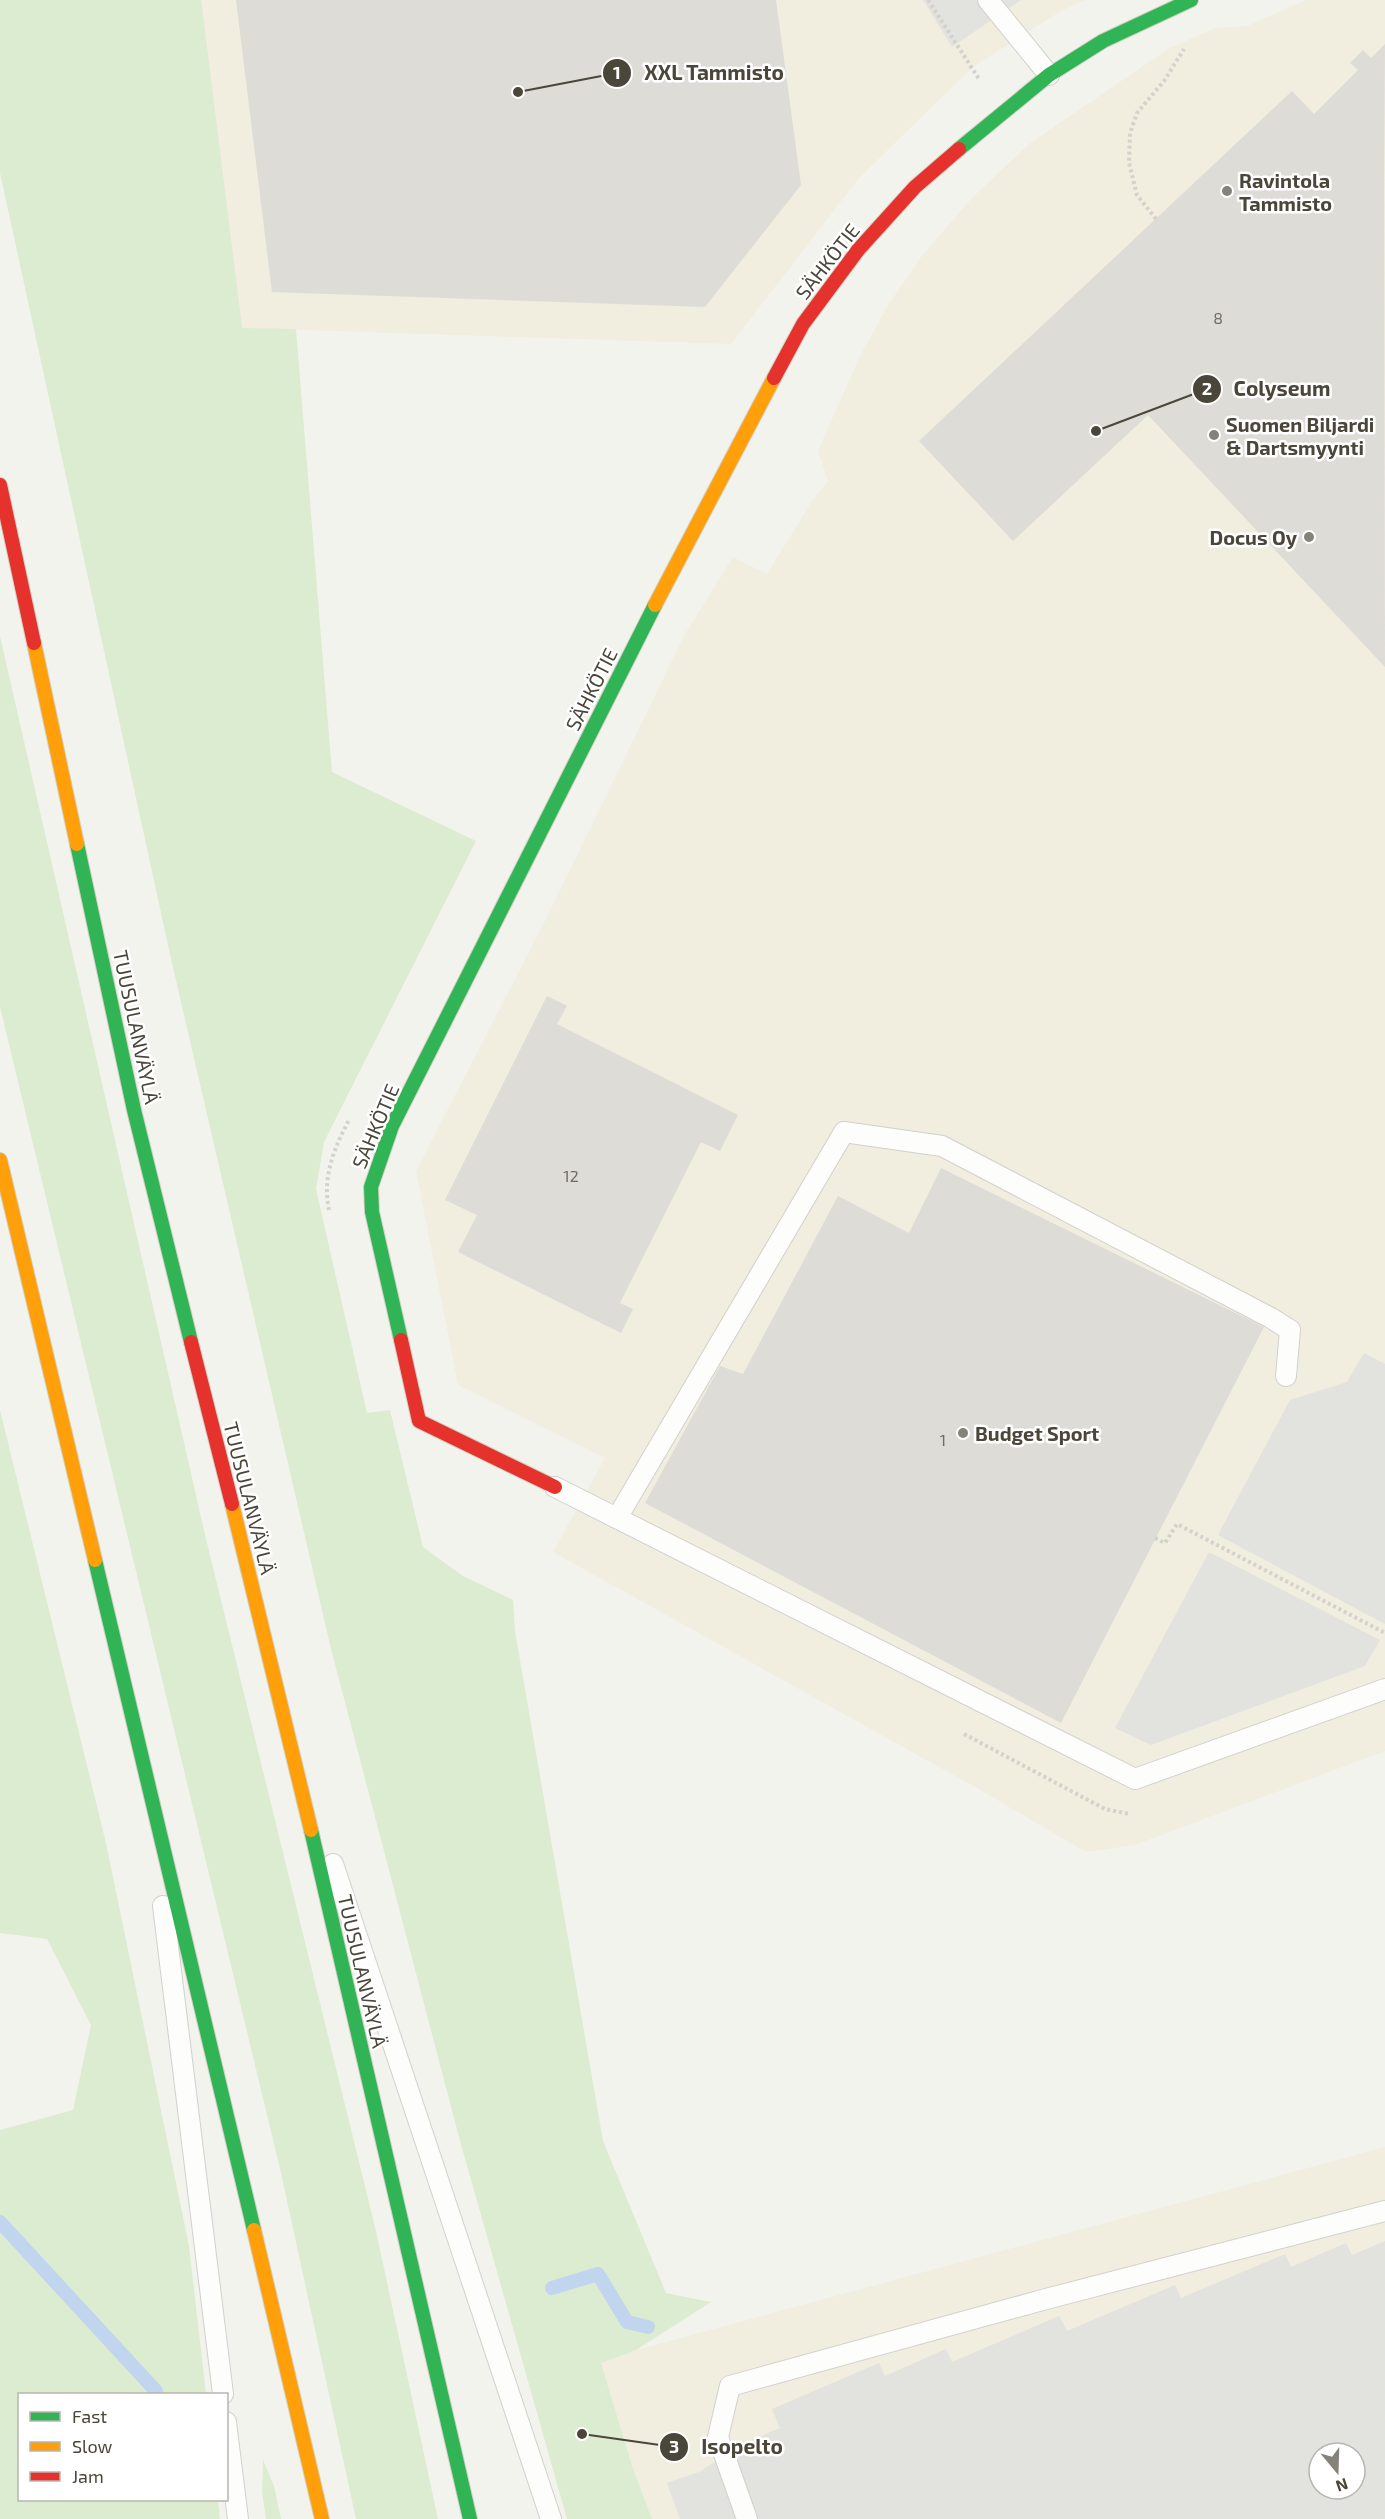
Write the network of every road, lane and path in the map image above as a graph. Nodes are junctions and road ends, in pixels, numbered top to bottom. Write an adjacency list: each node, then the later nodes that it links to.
1 (928, 0): 6 (path)
2 (988, 0): 5 (lane)
3 (1191, 0): 4 (main road, SÄHKÖTIE)
4 (1177, 6): 5 (main road, SÄHKÖTIE); 7 (path)
5 (1049, 75): 11 (main road, SÄHKÖTIE)
6 (980, 79)
7 (1155, 219)
8 (0, 486): 16 (main road, TUUSULANVÄYLÄ)
9 (0, 1160): 17 (main road)
10 (1286, 1376): 12 (lane)
11 (555, 1487): 12 (lane)
12 (617, 1518): 15 (lane)
13 (1155, 1538): 14 (path)
14 (1385, 1633)
15 (1385, 1689)
16 (286, 1724): 23 (main road, TUUSULANVÄYLÄ); 24 (lane)
17 (146, 1770): 19 (lane); 22 (main road)
18 (1385, 2211): 25 (lane)
19 (223, 2393)
20 (228, 2438): 21 (lane)
21 (238, 2519)
22 (322, 2519)
23 (470, 2519)
24 (551, 2519)
25 (747, 2519)

